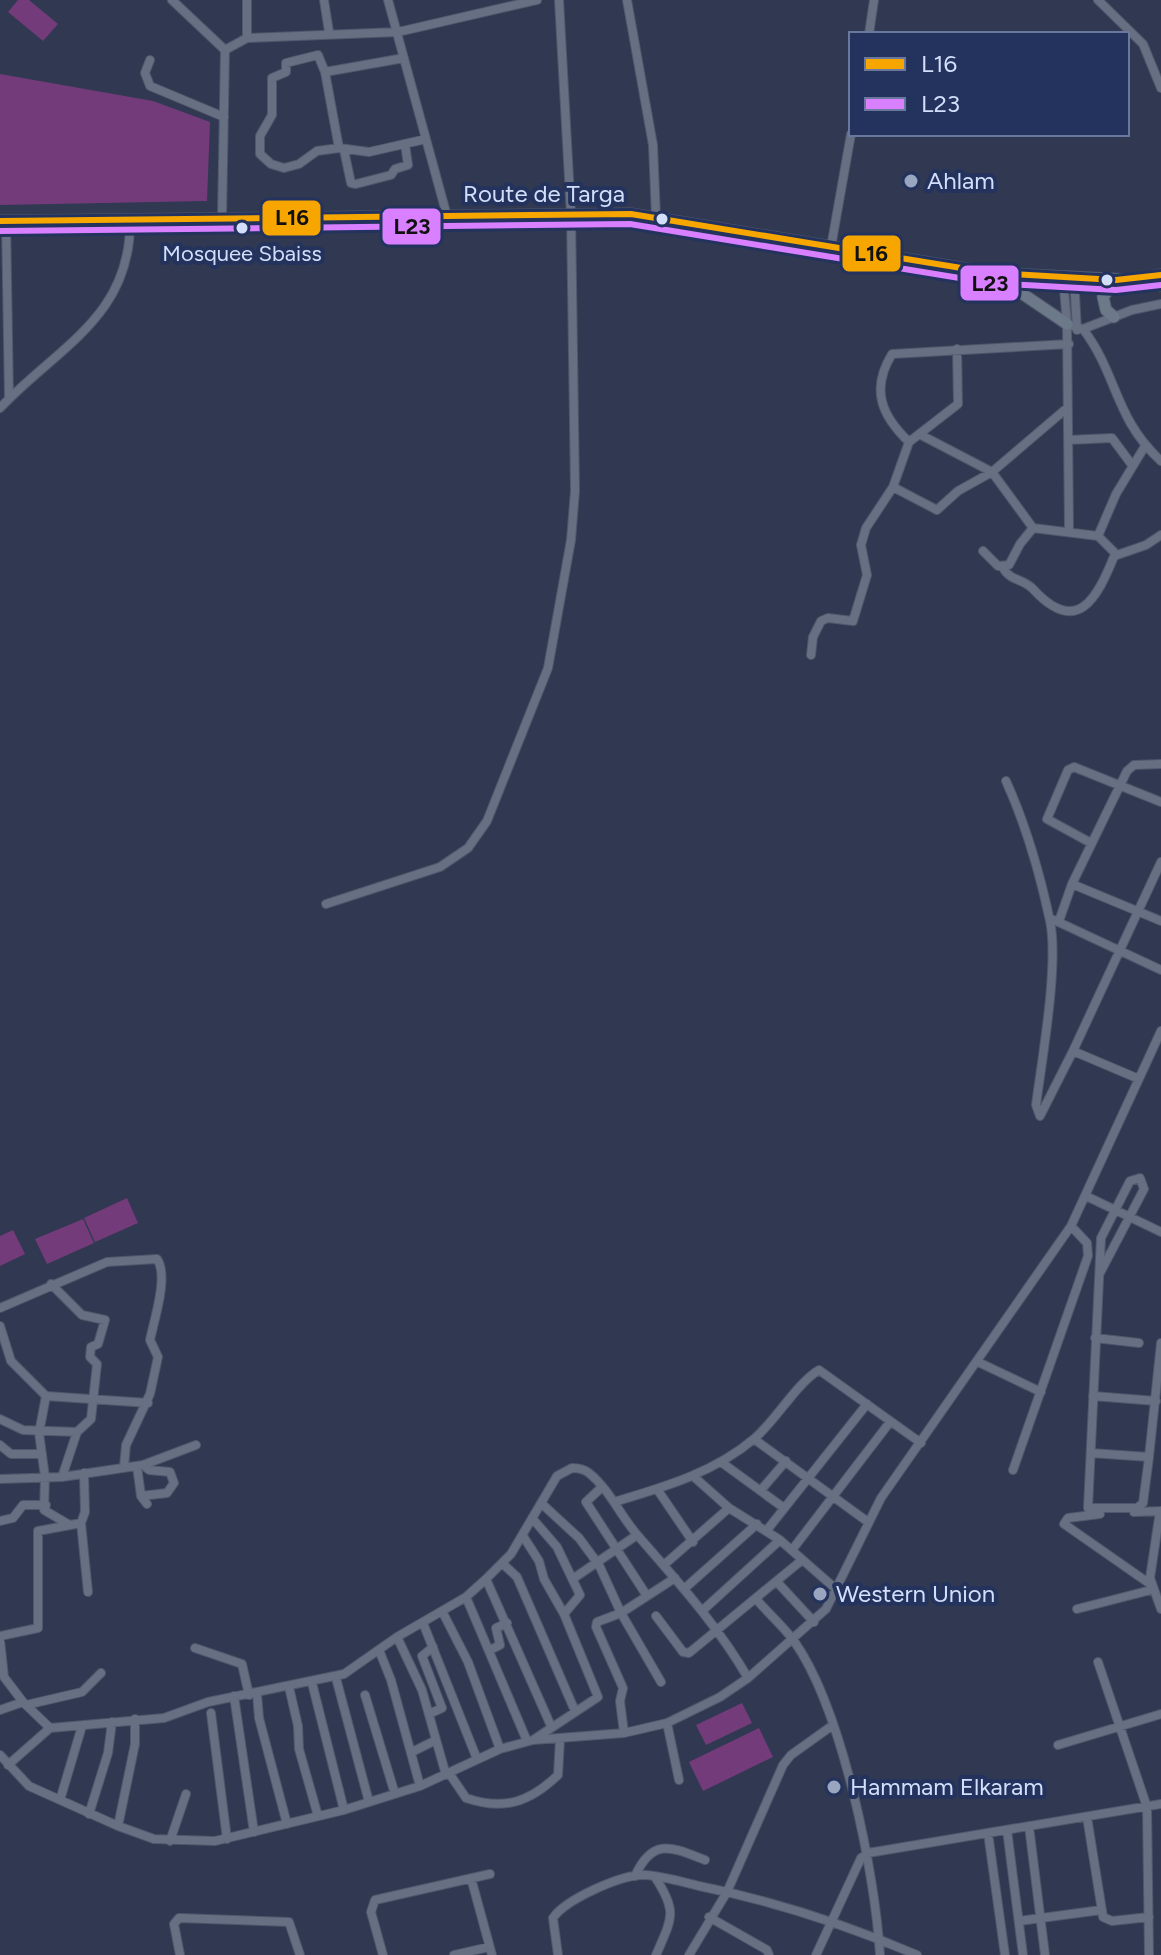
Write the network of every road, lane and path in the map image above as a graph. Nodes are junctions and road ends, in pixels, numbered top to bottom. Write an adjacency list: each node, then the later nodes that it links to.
1 (172, 0): 14 (street)
2 (247, 0): 13 (street)
3 (324, 0): 10 (street)
4 (388, 0): 11 (street)
5 (537, 0): 11 (street)
6 (559, 0): 24 (street)
7 (627, 0): 27 (street)
8 (874, 0): 12 (street)
9 (1098, 0): 18 (street)
10 (329, 32): 11 (street); 13 (street)
11 (398, 32): 15 (street)
12 (869, 32)
13 (247, 38): 14 (street)
14 (225, 50): 19 (street)
15 (404, 58): 17 (street); 21 (street)
16 (150, 60): 19 (street)
17 (325, 72): 23 (street); 23 (street)
18 (1161, 88)
19 (224, 117): 26 (street)
20 (851, 136): 30 (street)
21 (426, 139): 22 (street); 25 (street)
22 (405, 144): 23 (street); 23 (street)
23 (341, 149)
24 (571, 214): 25 (main road, Route de Targa); 27 (main road, Route de Targa); 68 (street)
25 (447, 216): 26 (main road, Route de Targa)
26 (222, 217): 28 (main road, Route de Targa)
27 (656, 217): 30 (main road, Route de Targa)
28 (130, 219): 29 (main road, Route de Targa); 42 (street)
29 (3, 221): 42 (street)
30 (831, 247): 31 (main road, Route de Targa)
31 (992, 273): 33 (main road, Route de Targa); 39 (main road)
32 (1161, 275): 35 (main road, Route de Targa)
33 (1068, 278): 34 (main road, Route de Targa); 39 (street)
34 (1116, 280): 35 (main road, Route de Targa); 38 (main road)
35 (1132, 280): 36 (main road, Route de Targa)
36 (1161, 285)
37 (1161, 304): 38 (street)
38 (1114, 317): 39 (street)
39 (1076, 328): 40 (street); 48 (street)
40 (1069, 344): 41 (street); 44 (street)
41 (957, 349): 45 (street); 47 (street)
42 (9, 398): 43 (street)
43 (0, 408)
44 (1067, 408): 46 (street); 51 (street)
45 (921, 435): 47 (street); 51 (street)
46 (1068, 440): 50 (street); 54 (street)
47 (909, 442): 52 (street)
48 (1145, 446): 49 (street); 50 (street)
49 (1161, 461)
50 (1132, 465): 56 (street)
51 (992, 472): 52 (street); 53 (street)
52 (893, 487): 60 (street)
53 (1033, 528): 54 (street); 59 (street)
54 (1069, 530): 56 (street)
55 (1161, 535): 58 (street)
56 (1098, 536): 58 (street)
57 (983, 551): 59 (street)
58 (1115, 554): 59 (street)
59 (1003, 568)
60 (811, 655)
61 (1161, 764): 63 (street)
62 (1006, 781): 70 (street)
63 (1122, 784): 64 (street); 65 (street); 65 (street)
64 (1161, 802)
65 (1091, 843): 67 (street)
66 (1161, 862): 69 (street)
67 (1072, 884): 69 (street); 70 (street)
68 (326, 904)
69 (1139, 912): 71 (street); 72 (street)
70 (1054, 920): 72 (street); 75 (street)
71 (1161, 921)
72 (1121, 952): 73 (street); 75 (street)
73 (1161, 970)
74 (1161, 1031): 76 (street)
75 (1073, 1051): 76 (street)
76 (1139, 1079): 77 (street)
77 (1086, 1196): 78 (street); 80 (street)
78 (1115, 1210): 79 (street); 79 (street); 82 (street)
79 (1132, 1218): 81 (street); 82 (street)
80 (1071, 1226): 89 (street); 90 (street)
81 (1161, 1232)
82 (1100, 1273): 86 (street)
83 (51, 1284): 84 (street); 93 (street); 95 (street)
84 (0, 1308)
85 (0, 1326): 91 (street)
86 (1095, 1338): 87 (street); 92 (street)
87 (1139, 1343)
88 (1161, 1343): 94 (street)
89 (978, 1362): 90 (street); 102 (street)
90 (1041, 1392): 112 (street)
91 (46, 1396): 93 (street); 100 (street)
92 (1093, 1396): 94 (street); 105 (street)
93 (95, 1401): 95 (street); 99 (street)
94 (1156, 1401): 107 (street)
95 (148, 1403): 111 (street)
96 (867, 1404): 98 (street); 101 (street); 117 (street)
97 (0, 1419): 100 (street)
98 (890, 1422): 102 (street); 122 (street)
99 (77, 1432): 100 (street); 116 (street)
100 (39, 1433): 106 (street)
101 (754, 1439): 108 (street); 109 (street)
102 (921, 1443): 131 (street)
103 (0, 1445): 106 (street)
104 (196, 1445): 110 (street)
105 (1091, 1453): 107 (street); 107 (street)
106 (42, 1454): 115 (street)
107 (1149, 1457)
108 (786, 1461): 117 (street); 121 (street)
109 (721, 1462): 114 (street); 121 (street)
110 (140, 1466): 110 (street); 111 (street)
111 (124, 1467): 113 (street)
112 (1013, 1470)
113 (84, 1473): 116 (street); 132 (street)
114 (693, 1476): 120 (street); 126 (street)
115 (45, 1477): 116 (street); 118 (street); 125 (street)
116 (62, 1477)
117 (808, 1478): 122 (street); 127 (street)
118 (0, 1479)
119 (602, 1487): 123 (street); 124 (street); 140 (street)
120 (657, 1489): 123 (street); 139 (street)
121 (761, 1490): 127 (street)
122 (832, 1497): 131 (street); 141 (street)
123 (614, 1502): 136 (street)
124 (541, 1503): 129 (street); 145 (street)
125 (46, 1505): 130 (street); 133 (street)
126 (729, 1508): 134 (street); 139 (street)
127 (784, 1508): 135 (street)
128 (1160, 1511): 152 (street); 152 (street)
129 (532, 1518): 137 (street); 146 (street)
130 (0, 1521)
131 (868, 1522): 151 (street)
132 (81, 1523): 133 (street); 153 (street)
133 (68, 1524): 170 (street)
134 (757, 1524): 135 (street); 150 (street)
135 (767, 1530): 138 (street)
136 (637, 1535): 140 (street); 144 (street)
137 (523, 1536): 143 (street); 162 (street)
138 (780, 1540): 141 (street); 160 (street)
139 (693, 1542): 144 (street)
140 (618, 1549): 145 (street); 154 (street)
141 (792, 1550): 142 (street)
142 (802, 1560): 149 (street); 151 (street)
143 (502, 1563): 148 (street); 188 (street)
144 (665, 1564): 147 (street)
145 (599, 1565): 146 (street); 161 (street)
146 (574, 1578): 162 (street)
147 (675, 1578): 150 (street); 154 (street)
148 (486, 1579): 155 (street); 166 (street)
149 (777, 1582): 156 (street); 164 (street)
150 (684, 1589): 160 (street)
151 (837, 1590): 164 (street)
152 (1155, 1591): 157 (street); 158 (street)
153 (88, 1592)
154 (647, 1596): 161 (street)
155 (466, 1597): 159 (street); 174 (street)
156 (757, 1600): 167 (street); 169 (street)
157 (1077, 1609)
158 (1161, 1609)
159 (442, 1611): 165 (street); 205 (street)
160 (702, 1611): 167 (street)
161 (621, 1613): 180 (street); 200 (street)
162 (564, 1614): 188 (street)
163 (656, 1616): 167 (street)
164 (814, 1622): 169 (street)
165 (423, 1623): 168 (street); 171 (street)
166 (507, 1623): 174 (street); 198 (street)
167 (720, 1632): 178 (street)
168 (397, 1637): 173 (street); 190 (street)
169 (793, 1639): 178 (street); 195 (street)
170 (1, 1641): 179 (street)
171 (433, 1647): 190 (street); 208 (street)
172 (195, 1648): 183 (street)
173 (379, 1650): 177 (street); 206 (street)
174 (490, 1650): 203 (street)
175 (1098, 1662): 196 (street)
176 (101, 1673): 186 (street)
177 (336, 1678): 181 (street); 216 (street)
178 (748, 1678): 194 (street)
179 (2, 1680): 186 (street)
180 (661, 1682)
181 (312, 1683): 182 (street); 219 (street)
182 (289, 1687): 183 (street); 221 (street)
183 (253, 1694): 185 (street); 223 (street)
184 (365, 1695): 214 (street)
185 (234, 1696): 192 (street); 227 (street)
186 (24, 1704): 187 (street); 199 (street)
187 (0, 1710)
188 (575, 1711): 198 (street)
189 (211, 1713): 229 (street)
190 (429, 1714): 202 (street)
191 (1161, 1714): 196 (street)
192 (135, 1719): 193 (street); 224 (street)
193 (112, 1722): 197 (street); 220 (street)
194 (667, 1723): 200 (street); 211 (street)
195 (833, 1725): 231 (street); 237 (street)
196 (1121, 1725): 204 (street); 218 (street)
197 (82, 1726): 199 (street); 215 (street)
198 (551, 1726): 203 (street)
199 (50, 1728): 209 (street)
200 (624, 1733): 201 (street)
201 (560, 1739): 203 (street); 210 (street)
202 (436, 1740): 206 (street); 210 (street)
203 (530, 1741): 205 (street)
204 (1058, 1745)
205 (500, 1749): 208 (street)
206 (412, 1752): 212 (street)
207 (0, 1755): 209 (street)
208 (477, 1759): 210 (street)
209 (8, 1765): 215 (street)
210 (447, 1774): 212 (street)
211 (679, 1780)
212 (420, 1786): 214 (street)
213 (186, 1794): 230 (street)
214 (395, 1794): 216 (street)
215 (60, 1800): 220 (street)
216 (369, 1802): 219 (street)
217 (1161, 1804): 218 (street)
218 (1147, 1807): 222 (street); 240 (street)
219 (344, 1810): 221 (street)
220 (89, 1814): 224 (street)
221 (318, 1816): 223 (street)
222 (1087, 1817): 225 (street); 238 (street)
223 (287, 1824): 227 (street)
224 (118, 1826): 230 (street)
225 (1029, 1826): 226 (street); 241 (street)
226 (1007, 1830): 228 (street); 243 (street)
227 (254, 1832): 229 (street)
228 (988, 1833): 231 (street); 257 (street)
229 (227, 1839): 230 (street)
230 (170, 1841)
231 (868, 1853): 242 (street); 244 (street)
232 (705, 1860): 234 (street)
233 (490, 1874): 236 (street)
234 (635, 1876): 235 (street); 250 (street)
235 (655, 1877): 237 (street); 251 (street)
236 (471, 1878): 245 (street); 248 (street)
237 (727, 1892): 239 (street); 242 (street)
238 (1101, 1910): 240 (street); 241 (street)
239 (709, 1917): 252 (street); 253 (street)
240 (1149, 1917): 260 (street)
241 (1041, 1918): 243 (street); 259 (street)
242 (830, 1920): 244 (street); 254 (street)
243 (1019, 1921): 258 (street)
244 (879, 1940): 255 (street); 256 (street)
245 (490, 1951): 249 (street)
246 (180, 1955): 247 (street)
247 (300, 1955)
248 (383, 1955)
249 (454, 1955)
250 (558, 1955)
251 (656, 1955)
252 (689, 1955)
253 (769, 1955)
254 (816, 1955)
255 (880, 1955)
256 (917, 1955)
257 (1005, 1955)
258 (1023, 1955)
259 (1045, 1955)
260 (1149, 1955)

